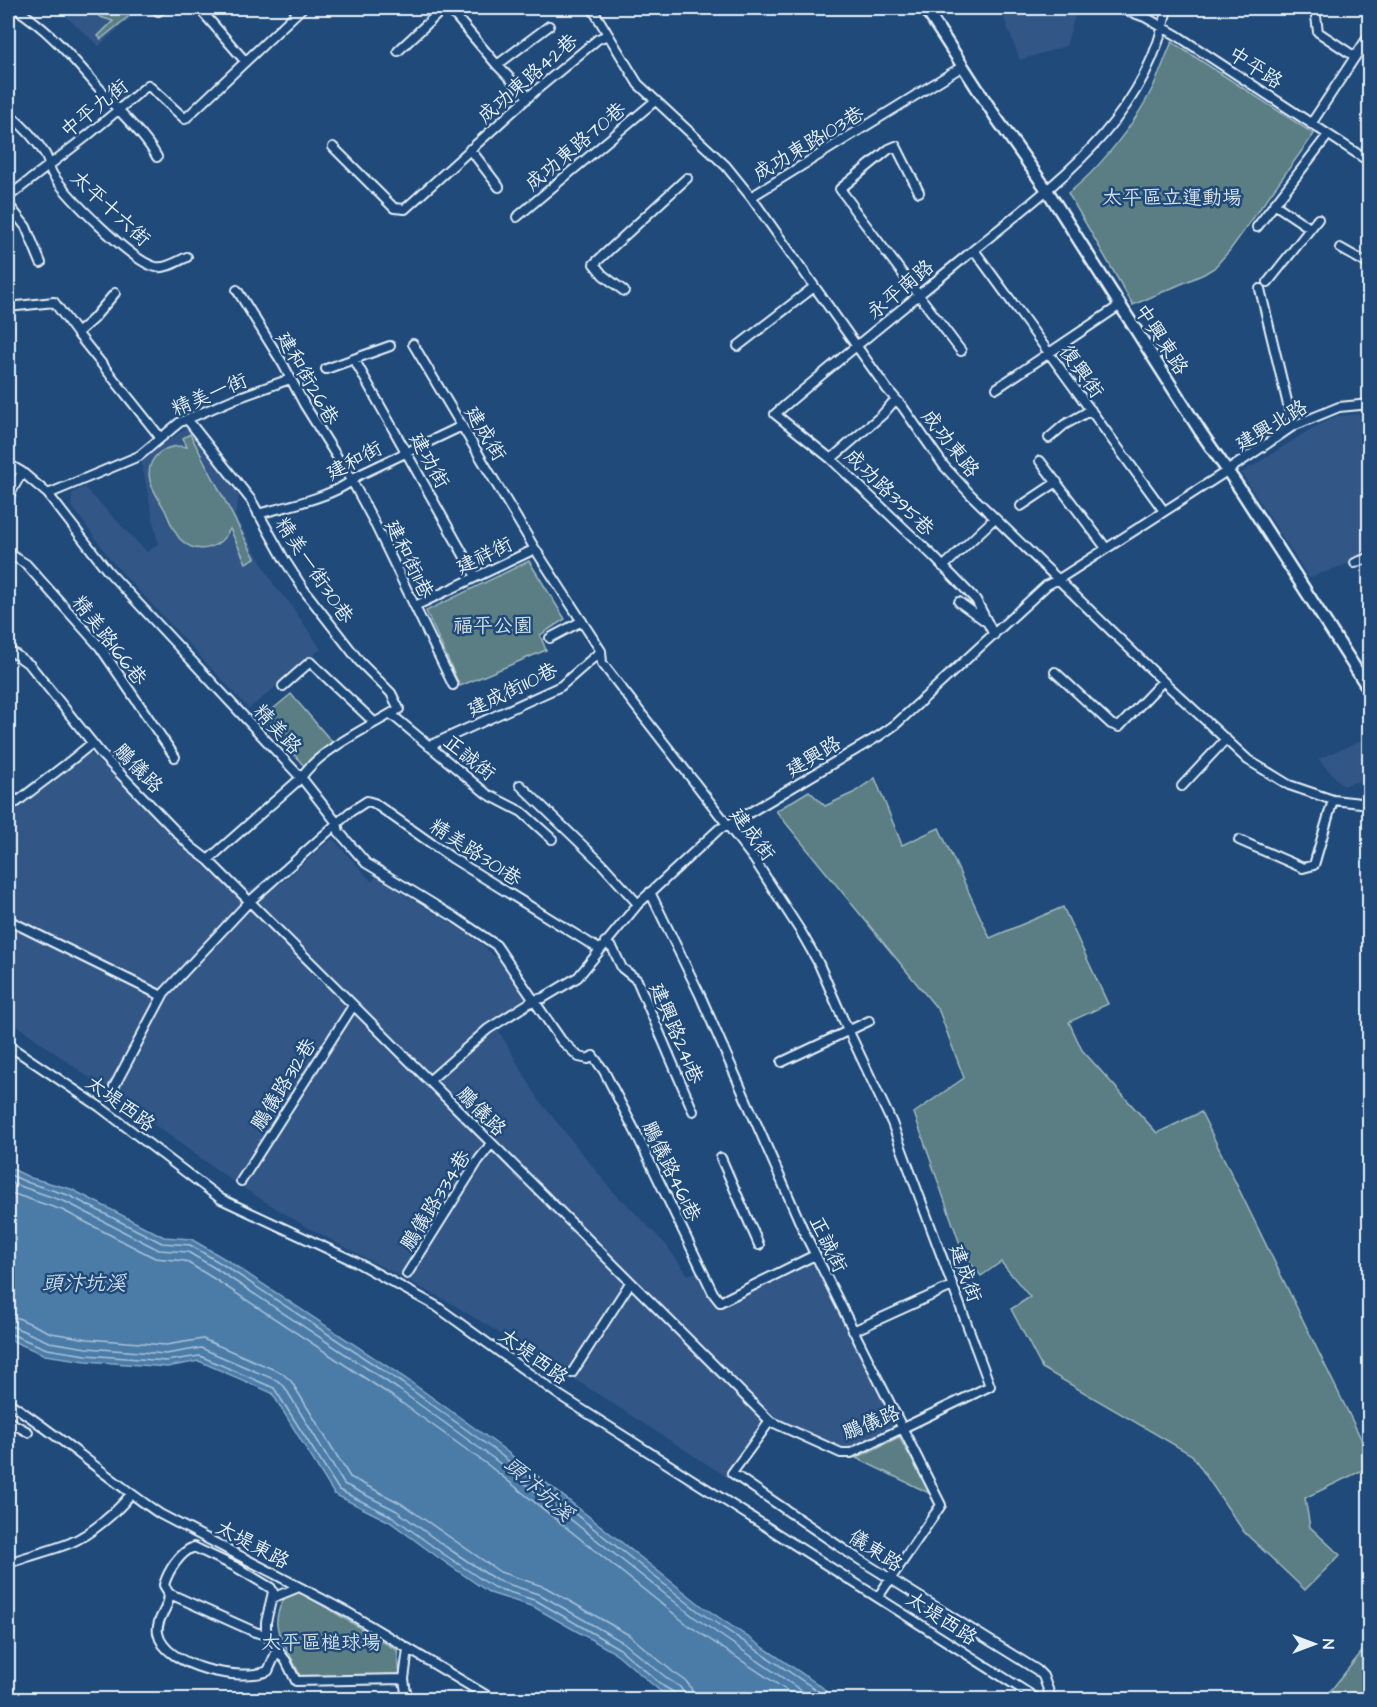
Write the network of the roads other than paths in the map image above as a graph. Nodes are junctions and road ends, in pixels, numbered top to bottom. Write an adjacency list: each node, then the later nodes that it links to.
1 (15, 8): 21 (street)
2 (199, 8): 16 (street)
3 (302, 8): 16 (street, 中平九街)
4 (444, 8): 14 (street); 17 (street)
5 (592, 8): 13 (street, 成功東路)
6 (925, 8): 18 (main road, 中興東路)
7 (1120, 8): 11 (street, 中平路)
8 (1167, 8): 11 (street, 永平南路)
9 (1315, 8): 15 (street)
10 (549, 26): 17 (street)
11 (1163, 27): 23 (street, 中平路); 34 (street, 永平南路)
12 (1370, 34): 15 (street)
13 (608, 35): 19 (street, 成功東路42巷); 20 (street, 成功東路)
14 (398, 51)
15 (1354, 56): 23 (street)
16 (245, 61): 21 (street, 中平九街)
17 (497, 65): 19 (street)
18 (963, 66): 34 (main road, 中興東路); 36 (street, 成功東路103巷)
19 (528, 98): 27 (street, 成功東路42巷)
20 (655, 101): 36 (street, 成功東路); 40 (street, 成功東路70巷)
21 (119, 110): 28 (street); 31 (street, 中平九街)
22 (8, 113): 31 (street, 太平十六街)
23 (1311, 124): 24 (street, 中平路)
24 (1328, 135): 29 (street, 中平路); 39 (street)
25 (1370, 146): 29 (street)
26 (333, 147): 27 (street, 成功東路42巷)
27 (470, 149): 33 (street, 成功東路42巷)
28 (157, 157)
29 (1362, 157): 30 (street, 中平路)
30 (1370, 162)
31 (50, 164): 37 (street, 中平九街); 46 (street, 太平十六街)
32 (687, 178): 53 (street)
33 (499, 187)
34 (1047, 190): 45 (street, 永平南路); 56 (main road, 中興東路)
35 (919, 192): 55 (street)
36 (751, 196): 50 (street, 成功東路)
37 (8, 197)
38 (8, 204): 47 (street)
39 (1274, 204): 42 (street); 43 (street)
40 (517, 217)
41 (1318, 219): 43 (street)
42 (1257, 227)
43 (1310, 228): 49 (street)
44 (1340, 248): 48 (street)
45 (974, 250): 55 (street, 永平南路); 64 (street, 復興街)
46 (187, 257)
47 (40, 263)
48 (1370, 265)
49 (1268, 282)
50 (814, 287): 61 (street); 62 (street, 成功東路)
51 (1260, 289): 75 (street)
52 (237, 290): 67 (street, 建和街26巷)
53 (624, 291)
54 (116, 293): 58 (street)
55 (919, 295): 62 (street, 永平南路); 63 (street)
56 (1119, 306): 64 (street); 82 (main road, 中興東路)
57 (8, 307): 58 (street)
58 (77, 333): 76 (street)
59 (413, 344): 74 (street, 建成街)
60 (390, 346): 65 (street)
61 (738, 346)
62 (857, 346): 69 (street, 成功東路); 72 (street, 永平南路)
63 (961, 351)
64 (1049, 353): 68 (street); 71 (street, 復興街)
65 (354, 359): 66 (street); 78 (street, 建功街)
66 (326, 369)
67 (290, 379): 73 (street, 精美一街); 84 (street, 建和街26巷)
68 (997, 388)
69 (896, 399): 79 (street); 91 (street, 成功東路)
70 (1370, 404): 75 (street, 建興北路)
71 (1091, 410): 77 (street); 89 (street, 復興街)
72 (775, 414): 79 (street, 成功路395巷)
73 (187, 419): 76 (street, 精美一街); 90 (street, 精美一街30巷)
74 (462, 426): 78 (street, 建和街); 93 (street, 建成街)
75 (1293, 426): 82 (street, 建興北路)
76 (160, 436): 86 (street, 精美一街)
77 (1049, 438)
78 (406, 452): 84 (street, 建和街); 98 (street, 建功街)
79 (831, 459): 97 (street, 成功路395巷)
80 (1040, 461): 85 (street)
81 (8, 464): 83 (street, 精美路)
82 (1227, 471): 89 (street, 建興路); 112 (main road, 中興東路)
83 (22, 472): 86 (street, 精美路); 87 (street)
84 (352, 481): 90 (street, 建和街); 101 (street, 建和街11巷)
85 (1057, 482): 88 (street); 92 (street)
86 (48, 494): 119 (street, 精美路)
87 (8, 498)
88 (1021, 506)
89 (1164, 511): 92 (street, 建興路)
90 (258, 514): 113 (street, 精美一街30巷)
91 (995, 518): 97 (street); 99 (street, 成功東路)
92 (1107, 548): 99 (street, 建興路)
93 (535, 549): 98 (street, 建祥街); 102 (street, 建成街)
94 (8, 553): 118 (street, 精美路166巷)
95 (1370, 557): 96 (street)
96 (1355, 563)
97 (943, 567): 103 (street, 成功路395巷)
98 (477, 577): 101 (street, 建祥街)
99 (1059, 579): 104 (street, 建興路); 109 (street, 成功東路)
100 (958, 602): 103 (street)
101 (415, 606): 110 (street, 建和街11巷)
102 (582, 621): 105 (street); 107 (street, 建成街)
103 (989, 623): 104 (street, 成功路395巷)
104 (994, 635): 128 (street, 建興路)
105 (550, 638)
106 (8, 649): 116 (street, 鵬儀路)
107 (601, 651): 117 (street, 建成街110巷); 128 (street, 建成街)
108 (1055, 672): 109 (street)
109 (1163, 681): 115 (street, 成功東路)
110 (453, 685)
111 (283, 686): 114 (street)
112 (1370, 691)
113 (395, 711): 114 (street); 117 (street, 正誠街)
114 (374, 722): 119 (street)
115 (1226, 739): 121 (street); 123 (street, 成功東路)
116 (92, 744): 122 (street); 131 (street, 鵬儀路)
117 (429, 746): 126 (street, 正誠街)
118 (175, 758)
119 (301, 778): 127 (street, 精美路); 131 (street)
120 (519, 785): 125 (street, 正誠街)
121 (1182, 786)
122 (8, 792)
123 (1333, 800): 124 (street, 成功東路); 130 (street)
124 (1370, 804)
125 (543, 808): 126 (street); 134 (street, 正誠街)
126 (532, 820): 129 (street, 正誠街)
127 (337, 823): 133 (street); 136 (street, 精美路301巷); 138 (street, 精美路)
128 (727, 826): 132 (street, 建興路); 141 (street, 建成街)
129 (552, 838)
130 (1239, 840)
131 (208, 860): 133 (street, 鵬儀路)
132 (650, 892): 134 (street, 建興路); 152 (street, 正誠街)
133 (249, 902): 137 (street); 139 (street, 鵬儀路)
134 (638, 904): 136 (street, 建興路)
135 (8, 920): 137 (street)
136 (602, 945): 138 (street, 建興路); 147 (street, 建興路241巷)
137 (162, 996): 146 (street)
138 (534, 1000): 143 (street, 精美路); 145 (street, 建興路)
139 (353, 1006): 145 (street, 鵬儀路); 150 (street, 鵬儀路312巷)
140 (869, 1021): 141 (street)
141 (849, 1030): 144 (street); 155 (street, 建成街)
142 (8, 1045): 169 (street, 太堤西路)
143 (593, 1056): 152 (street, 鵬儀路461巷)
144 (782, 1062)
145 (429, 1081): 148 (street, 鵬儀路)
146 (114, 1087)
147 (693, 1111)
148 (492, 1144): 153 (street, 鵬儀路334巷); 154 (street, 鵬儀路)
149 (721, 1158): 151 (street)
150 (241, 1181)
151 (759, 1245)
152 (815, 1255): 156 (street, 正誠街)
153 (407, 1274)
154 (630, 1283): 157 (street); 160 (street, 鵬儀路)
155 (952, 1286): 156 (street); 158 (street, 建成街)
156 (853, 1331): 162 (street, 正誠街)
157 (572, 1373)
158 (990, 1386): 162 (street, 鵬儀路)
159 (8, 1402): 164 (street, 太堤東路)
160 (770, 1420): 162 (street, 鵬儀路); 166 (street, 儀東路)
161 (8, 1421): 163 (street)
162 (903, 1429): 166 (street, 正誠街)
163 (28, 1432)
164 (131, 1494): 165 (street); 167 (street, 太堤東路)
165 (8, 1563)
166 (890, 1579): 169 (street, 正誠街); 178 (street, 儀東路)
167 (296, 1588): 170 (street); 172 (street, 太堤東路)
168 (168, 1593): 170 (street); 171 (street); 173 (street)
169 (878, 1597): 177 (street, 太堤西路)
170 (272, 1598): 171 (street)
171 (266, 1635): 173 (street)
172 (408, 1649): 174 (street); 176 (street, 太堤東路)
173 (278, 1651): 174 (street)
174 (404, 1679): 175 (street)
175 (407, 1700)
176 (495, 1700)
177 (1039, 1700)
178 (1052, 1700)

